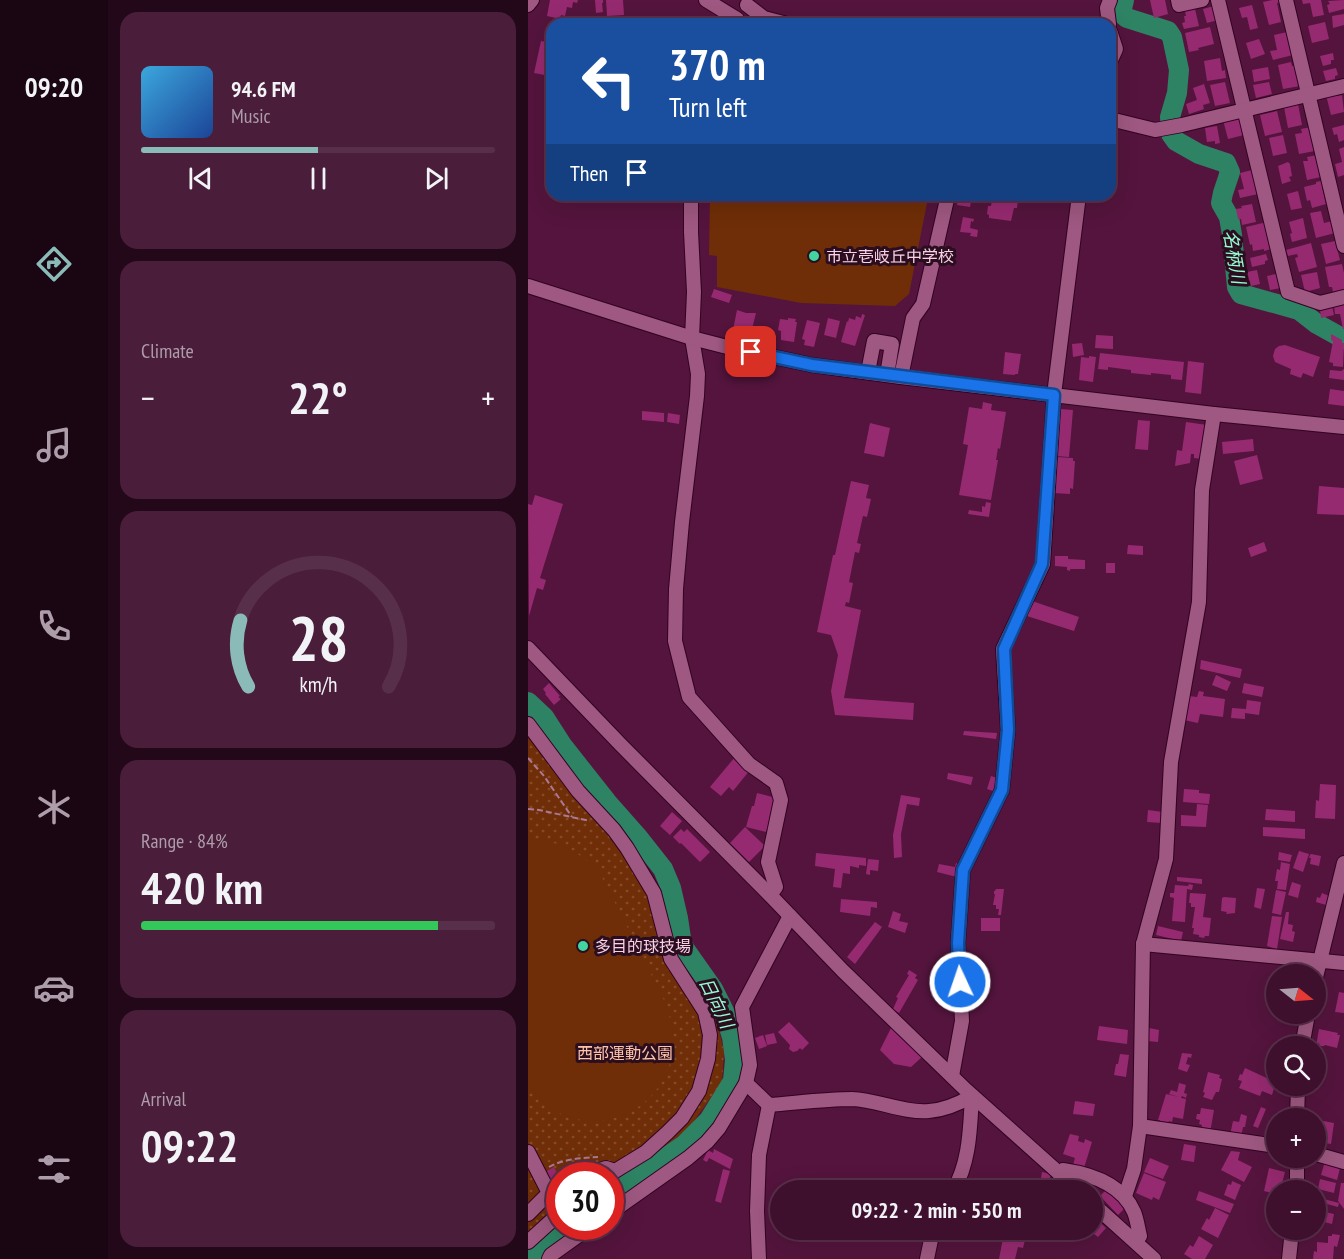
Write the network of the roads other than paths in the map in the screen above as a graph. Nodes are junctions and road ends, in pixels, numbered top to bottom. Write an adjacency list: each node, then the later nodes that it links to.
1 (532, 0): 9 (street)
2 (706, 0): 10 (street)
3 (1110, 0): 13 (street)
4 (1178, 0): 5 (street)
5 (1202, 0)
6 (1218, 0): 16 (street)
7 (1286, 0): 15 (street)
8 (749, 3): 11 (street); 12 (street)
9 (528, 5)
10 (731, 18)
11 (737, 18)
12 (764, 18)
13 (1108, 18)
14 (1344, 86): 15 (street)
15 (1308, 95): 16 (street); 21 (street)
16 (1244, 109): 17 (street); 23 (street)
17 (1116, 120)
18 (691, 201): 24 (street)
19 (947, 201): 26 (street)
20 (1078, 201): 27 (street)
21 (1344, 246)
22 (528, 286): 24 (street)
23 (1344, 297)
24 (692, 338): 25 (street); 33 (street)
25 (868, 372): 26 (street); 26 (street)
26 (894, 376): 27 (street)
27 (1054, 395): 28 (street); 39 (street)
28 (1214, 414): 29 (street); 35 (street)
29 (1344, 427)
30 (528, 648): 33 (street)
31 (528, 724): 48 (street)
32 (1344, 863): 36 (street)
33 (770, 895): 34 (street)
34 (790, 916): 39 (street); 40 (street)
35 (1143, 944): 36 (street); 43 (street)
36 (1319, 961): 37 (street); 38 (street)
37 (1344, 963)
38 (1318, 964)
39 (952, 1076): 41 (street)
40 (746, 1083): 42 (street); 55 (street)
41 (972, 1096): 42 (street); 49 (street); 50 (street)
42 (769, 1105): 65 (street)
43 (1140, 1126): 44 (street); 53 (street)
44 (1266, 1145)
45 (528, 1152): 52 (street)
46 (1326, 1157): 47 (street)
47 (1344, 1162)
48 (624, 1164)
49 (1059, 1173): 51 (street); 53 (street)
50 (958, 1180)
51 (1067, 1180)
52 (546, 1181)
53 (1125, 1196): 62 (street)
54 (546, 1197): 57 (street)
55 (624, 1203)
56 (1103, 1212): 62 (street)
57 (528, 1214)
58 (546, 1226): 63 (street)
59 (572, 1240): 64 (street)
60 (931, 1240): 66 (street)
61 (1291, 1240): 68 (street)
62 (1136, 1241): 67 (street)
63 (528, 1242)
64 (549, 1259)
65 (759, 1259)
66 (927, 1259)
67 (1154, 1259)
68 (1289, 1259)

